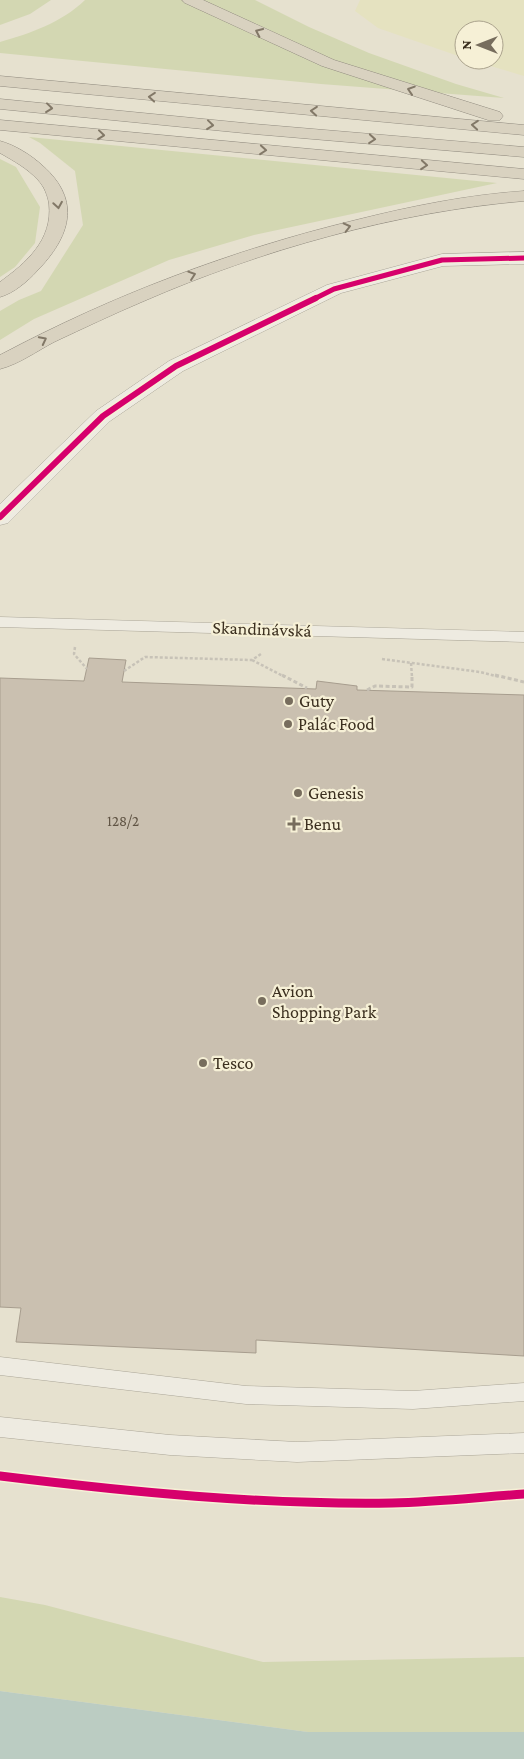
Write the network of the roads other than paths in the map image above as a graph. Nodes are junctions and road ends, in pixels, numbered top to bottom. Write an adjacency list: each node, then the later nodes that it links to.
1 (190, 0): 5 (highway, one-way to 1)
2 (0, 81): 6 (highway, one-way to 2)
3 (0, 104): 8 (highway, one-way to 8)
4 (0, 125): 9 (highway, one-way to 9)
5 (524, 126)
6 (524, 130)
7 (0, 146): 12 (highway, one-way to 12)
8 (524, 152)
9 (524, 174)
10 (524, 196): 13 (highway, one-way to 10)
11 (524, 258): 14 (street)
12 (0, 292)
13 (0, 363)
14 (0, 517)
15 (0, 622): 16 (lane, Skandinávská)
16 (524, 637)
17 (0, 1366): 18 (lane)
18 (524, 1392)
19 (0, 1427): 20 (lane)
20 (524, 1443)

